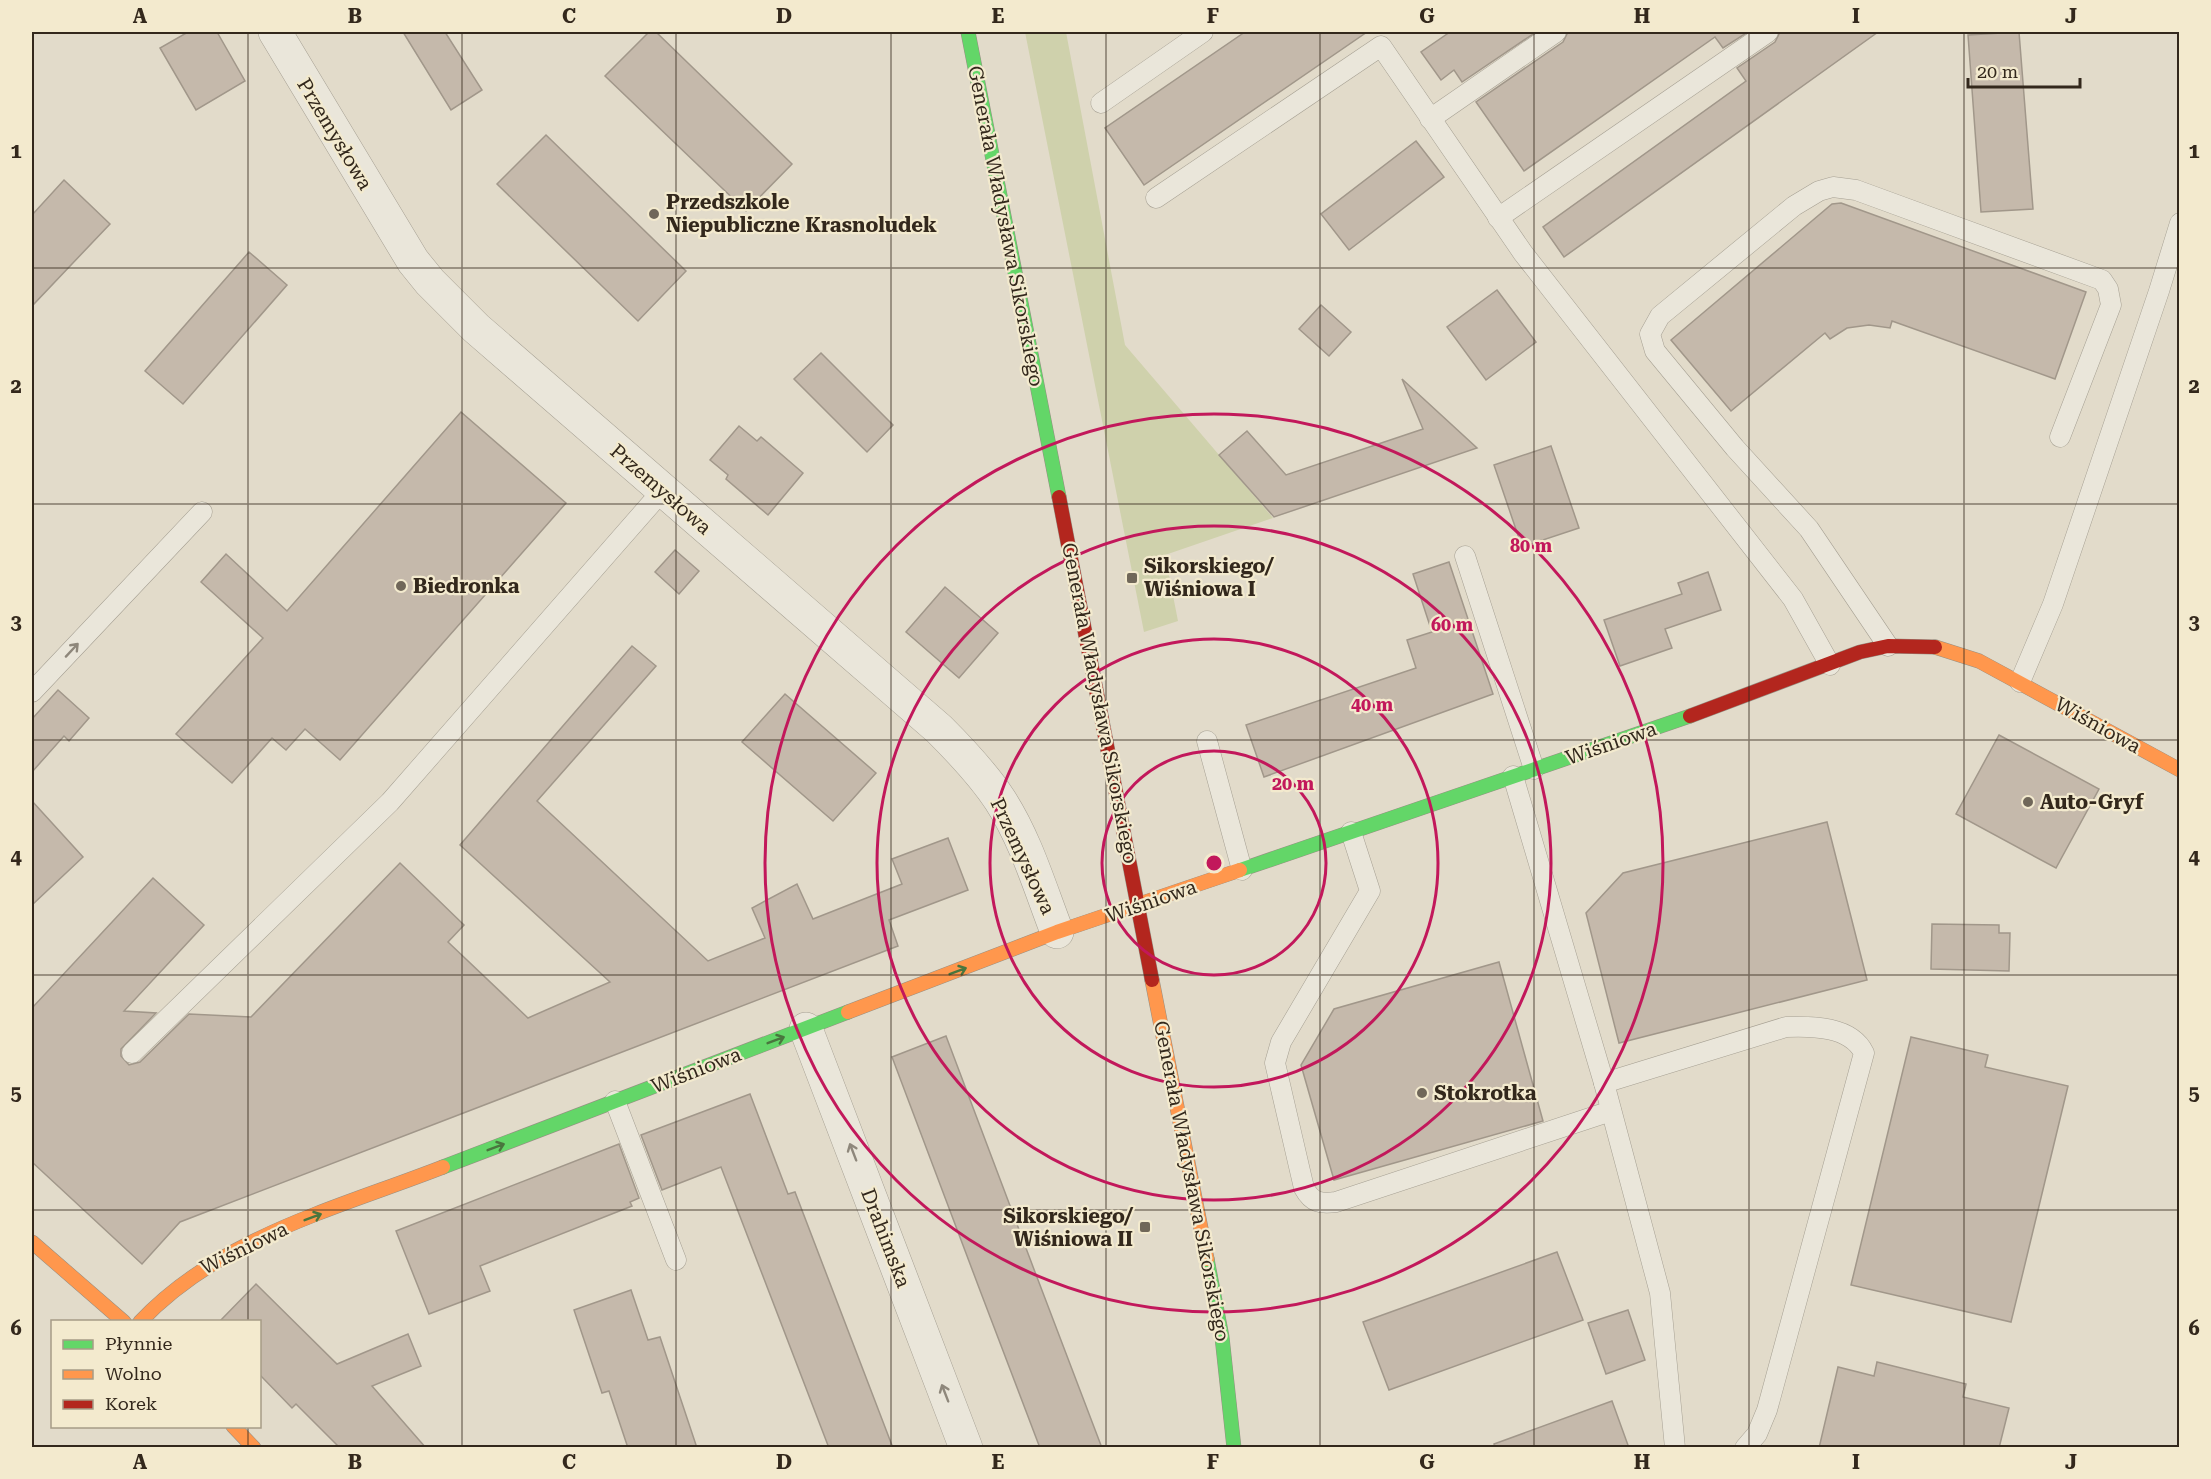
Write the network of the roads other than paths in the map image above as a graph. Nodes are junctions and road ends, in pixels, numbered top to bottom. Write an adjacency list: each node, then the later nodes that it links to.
1 (275, 32): 13 (street, Przemysłowa)
2 (968, 32): 26 (street, Generała Władysława Sikorskiego)
3 (1203, 32): 7 (lane)
4 (1556, 32): 8 (lane)
5 (1768, 32): 10 (lane)
6 (1378, 36): 8 (lane); 9 (lane)
7 (1101, 103)
8 (1430, 119): 10 (lane)
9 (1156, 198)
10 (1498, 218): 17 (lane)
11 (2180, 223): 18 (lane)
12 (2060, 437): 16 (lane)
13 (663, 490): 27 (street, Przemysłowa); 29 (lane)
14 (202, 512): 19 (lane, one-way to 14)
15 (1465, 556): 21 (lane)
16 (1888, 646): 17 (street, Wiśniowa); 18 (street, Wiśniowa)
17 (1830, 665): 21 (street, Wiśniowa)
18 (2020, 682): 22 (street, Wiśniowa)
19 (32, 692)
20 (1207, 741): 25 (lane)
21 (1534, 769): 23 (street, Wiśniowa)
22 (2180, 770)
23 (1513, 776): 24 (street, Wiśniowa); 30 (lane)
24 (1351, 832): 25 (street, Wiśniowa); 32 (lane)
25 (1242, 870): 26 (street, Wiśniowa)
26 (1139, 905): 27 (street, Wiśniowa); 40 (street, Generała Władysława Sikorskiego)
27 (1058, 932): 28 (street, Wiśniowa, one-way to 27)
28 (806, 1029): 31 (street, Wiśniowa, one-way to 28); 39 (street, Drahimska, one-way to 28)
29 (132, 1053)
30 (1604, 1083): 32 (lane); 42 (lane)
31 (615, 1101): 34 (lane); 36 (street, Wiśniowa, one-way to 31)
32 (1611, 1111): 41 (lane)
33 (32, 1242): 35 (street)
34 (676, 1260)
35 (122, 1320)
36 (142, 1320)
37 (235, 1428): 38 (street)
38 (254, 1448)
39 (966, 1448)
40 (1234, 1448)
41 (1675, 1448)
42 (1745, 1448)

